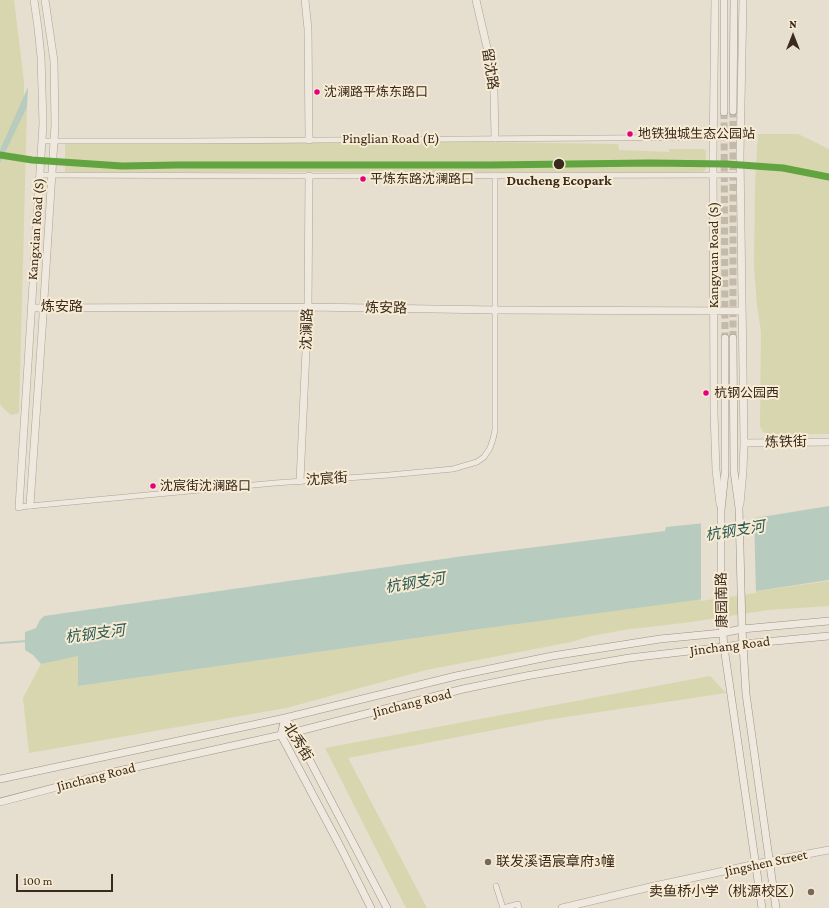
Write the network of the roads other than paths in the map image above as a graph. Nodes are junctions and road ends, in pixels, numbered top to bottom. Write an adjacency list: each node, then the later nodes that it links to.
1 (34, 0): 15 (street, Kangxian Road (S))
2 (45, 0): 16 (street, Kangxian Road (S))
3 (305, 0): 14 (street)
4 (476, 0): 13 (street, 留沈路)
5 (714, 0): 11 (street, Kangyuan Road (S))
6 (724, 0): 10 (street)
7 (734, 0): 9 (street)
8 (743, 0): 12 (street, Kangyuan Road (S))
9 (733, 111)
10 (724, 112)
11 (714, 137): 12 (street, Pinglian Road (E)); 13 (street, Pinglian Road (E)); 22 (street, Kangyuan Road (S))
12 (741, 137): 19 (street, Kangyuan Road (S))
13 (495, 138): 14 (street, Pinglian Road (E))
14 (309, 140): 16 (street, Pinglian Road (E))
15 (42, 141): 16 (street, Pinglian Road (E)); 17 (street, Kangxian Road (S))
16 (54, 141): 18 (street, Kangxian Road (S))
17 (39, 175): 18 (street); 25 (street, Kangxian Road (S))
18 (52, 175): 20 (street); 23 (street, Kangxian Road (S))
19 (740, 175): 22 (street); 28 (street, Kangyuan Road (S))
20 (309, 176): 21 (street); 24 (street, 沈澜路)
21 (495, 176): 22 (street); 26 (street)
22 (713, 176): 27 (street, Kangyuan Road (S))
23 (44, 307): 24 (street, 炼安路); 25 (street, 炼安路); 35 (street, Kangxian Road (S))
24 (308, 307): 26 (street, 炼安路); 33 (street, 沈澜路)
25 (31, 308): 34 (street, Kangxian Road (S))
26 (496, 310): 27 (street, 炼安路); 33 (street, 沈宸街)
27 (714, 311): 28 (street, 炼安路); 37 (street, Kangyuan Road (S))
28 (742, 311): 32 (street, Kangyuan Road (S))
29 (725, 338): 37 (street, 康园南路)
30 (733, 338): 36 (street, 康园南路)
31 (829, 442): 32 (street, 炼铁街)
32 (744, 443): 36 (street, Kangyuan Road (S))
33 (300, 481): 35 (street, 沈宸街)
34 (18, 506): 35 (street, 沈宸街)
35 (30, 506)
36 (739, 508): 39 (street, 康园南路)
37 (721, 510): 40 (street, 康园南路)
38 (829, 621): 39 (street, Jinchang Road)
39 (742, 630): 40 (street, Jinchang Road); 42 (street, 康园南路)
40 (722, 633): 43 (street, 康园南路); 44 (street, Jinchang Road)
41 (829, 636): 42 (street, Jinchang Road)
42 (742, 644): 43 (street, Jinchang Road); 50 (street, 康园南路)
43 (724, 647): 45 (street, Jinchang Road); 51 (street, 康园南路)
44 (284, 718): 45 (street, 北秀街); 46 (street, 北秀街); 47 (street, Jinchang Road)
45 (295, 732): 46 (street, Jinchang Road); 54 (street, 北秀街)
46 (281, 735): 48 (street, Jinchang Road); 53 (street, 北秀街)
47 (0, 779)
48 (0, 802)
49 (829, 850): 50 (street, Jingshen Street)
50 (770, 861): 51 (street, Jingshen Street); 58 (street, 康园南路)
51 (756, 864): 56 (street, Jingshen Street); 57 (street, 康园南路)
52 (496, 886): 55 (street)
53 (370, 908)
54 (387, 908)
55 (519, 908)
56 (562, 908)
57 (762, 908)
58 (776, 908)

